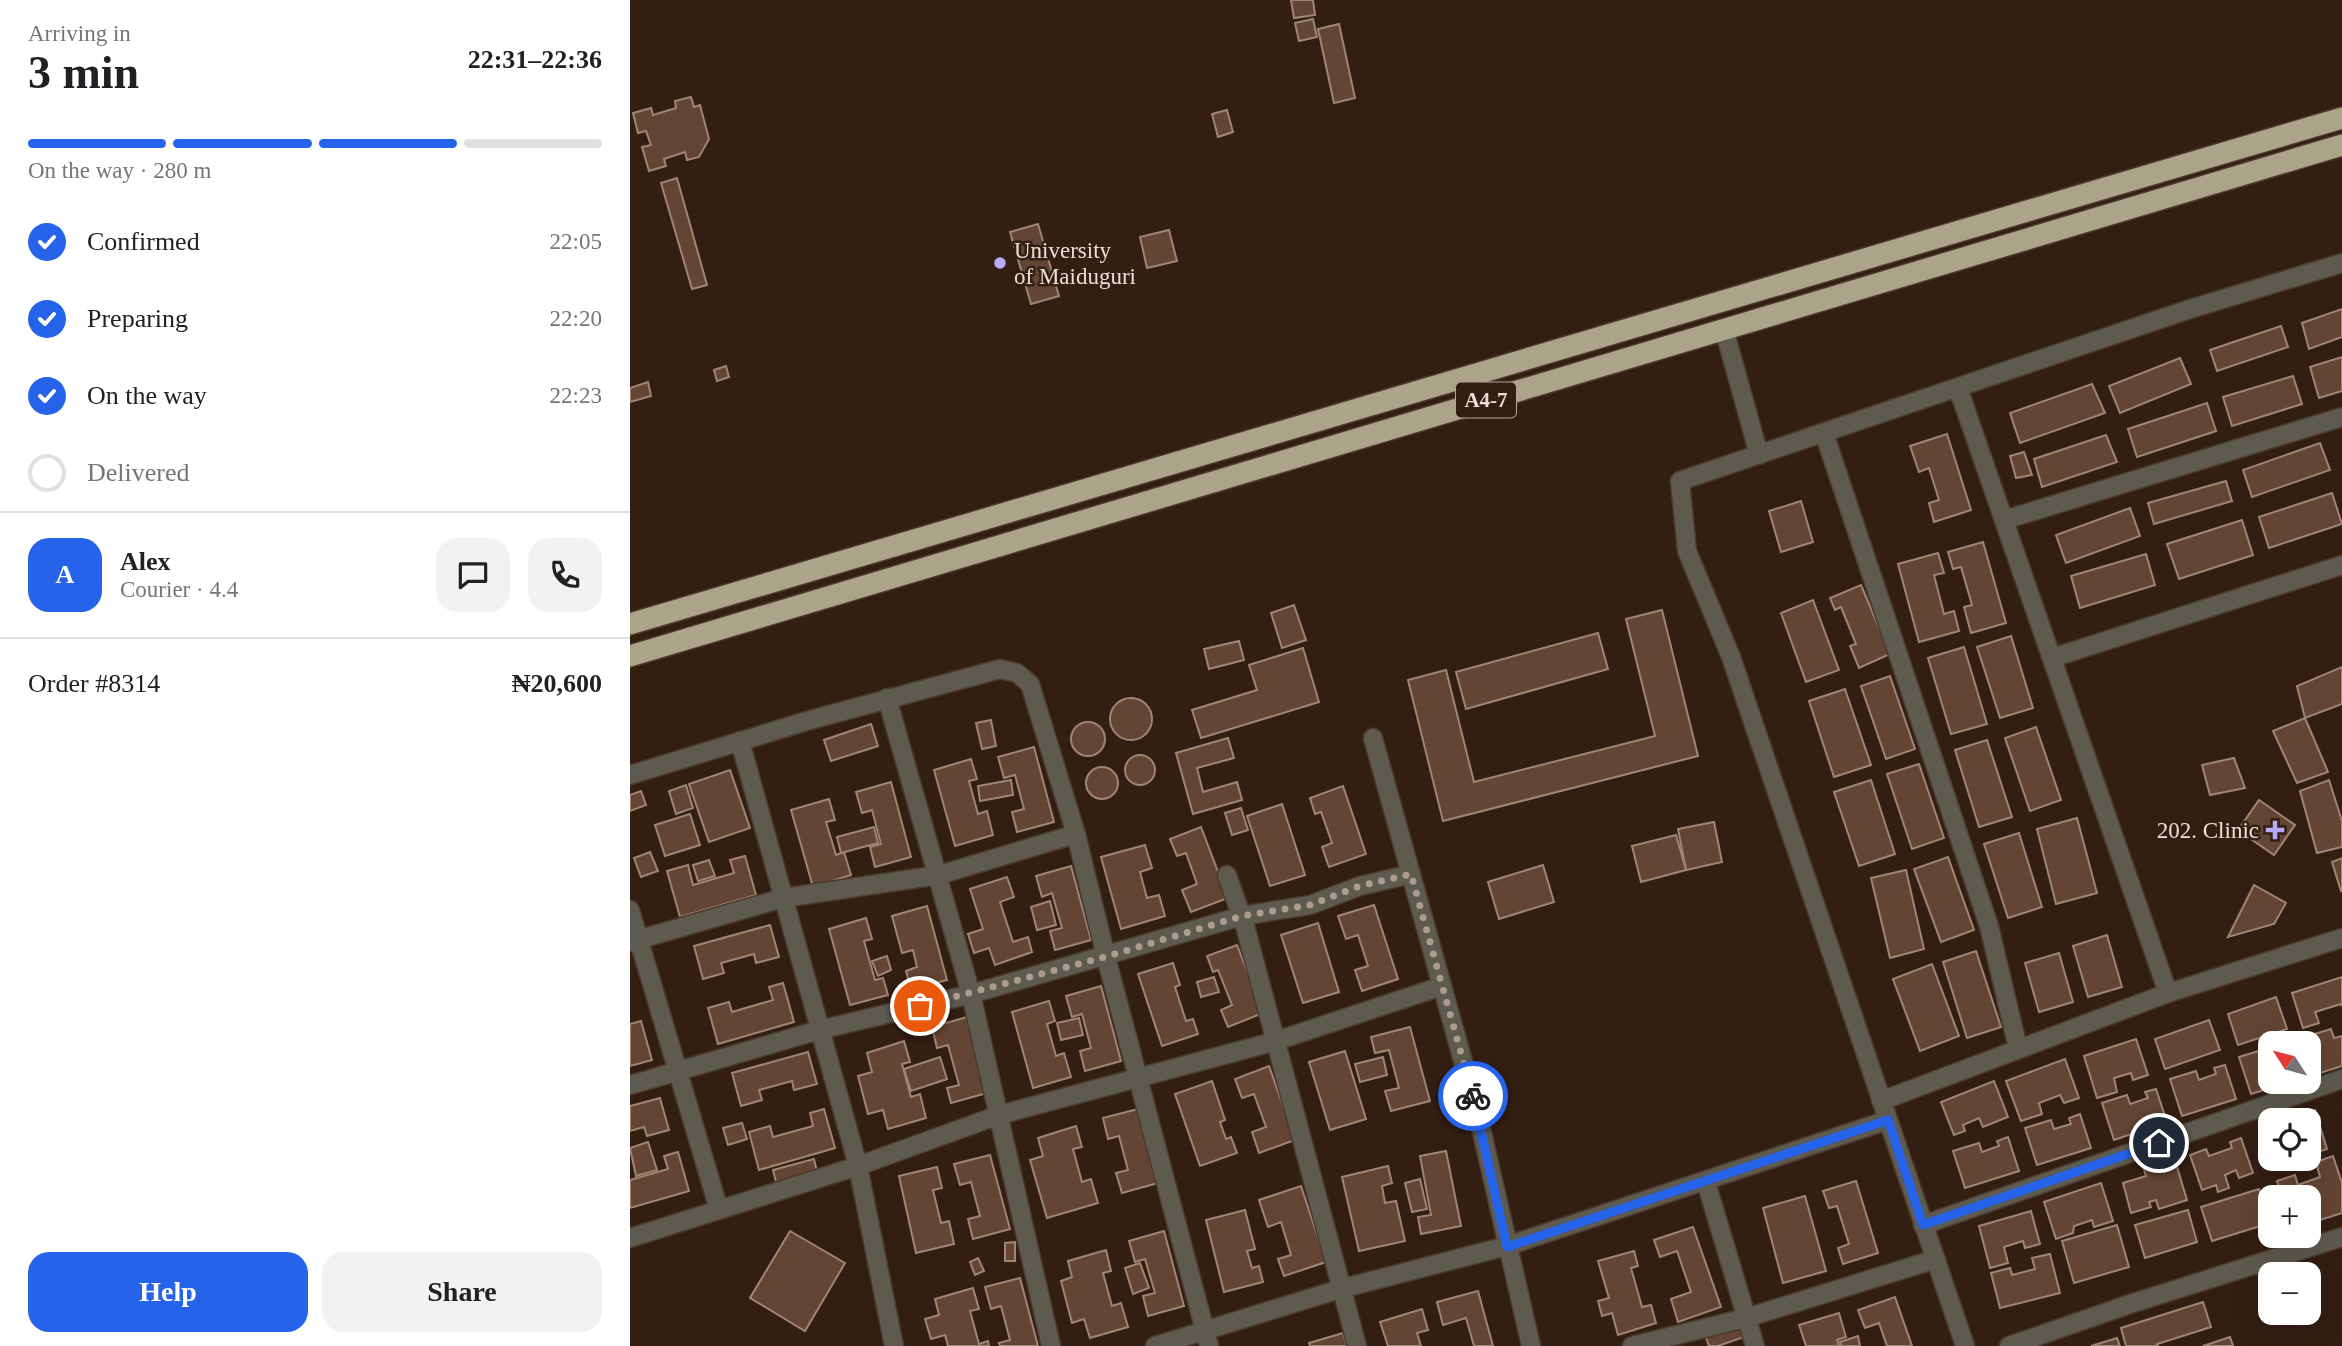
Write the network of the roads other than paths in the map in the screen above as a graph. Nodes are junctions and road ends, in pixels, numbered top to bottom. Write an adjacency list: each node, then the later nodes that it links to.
1 (2342, 118): 11 (highway, A4-7)
2 (2342, 145): 4 (highway, A4-7)
3 (2342, 263): 5 (street)
4 (1724, 329): 8 (street); 12 (highway, A4-7)
5 (1958, 387): 7 (street); 9 (street)
6 (2342, 417): 9 (street)
7 (1824, 433): 8 (street); 33 (street)
8 (1759, 455): 38 (street)
9 (2004, 520): 13 (street)
10 (2342, 565): 13 (street)
11 (630, 624)
12 (630, 656)
13 (2052, 658): 29 (street)
14 (887, 698): 16 (street); 18 (street); 20 (street)
15 (1373, 738): 19 (street)
16 (740, 741): 17 (street); 22 (street)
17 (630, 775)
18 (1076, 834): 20 (street); 27 (street)
19 (1411, 874): 24 (street); 28 (street)
20 (939, 875): 22 (street); 30 (street)
21 (1227, 875): 24 (street)
22 (783, 898): 26 (street); 31 (street)
23 (630, 910): 26 (street)
24 (1242, 916): 27 (street); 32 (street)
25 (2342, 938): 29 (street)
26 (634, 940): 34 (street)
27 (1105, 957): 30 (street); 35 (street)
28 (1442, 986): 32 (street); 47 (street)
29 (2168, 993): 33 (street)
30 (971, 994): 31 (street); 39 (street)
31 (819, 1030): 34 (street); 41 (street)
32 (1276, 1041): 35 (street); 49 (street)
33 (2018, 1048): 38 (street)
34 (678, 1071): 37 (street); 43 (street)
35 (1139, 1076): 39 (street); 51 (street)
36 (2342, 1079): 44 (street)
37 (630, 1085)
38 (1881, 1101): 40 (street)
39 (999, 1115): 41 (street); 53 (street)
40 (1888, 1120): 42 (street); 44 (street)
41 (858, 1166): 43 (street); 52 (street)
42 (1706, 1182): 47 (street); 50 (street)
43 (719, 1210): 46 (street)
44 (1923, 1225): 48 (street)
45 (2342, 1237): 60 (street)
46 (630, 1238)
47 (1507, 1247): 49 (street); 56 (street)
48 (1936, 1259): 50 (street); 59 (street)
49 (1340, 1289): 51 (street); 55 (street)
50 (1746, 1318): 57 (street); 58 (street)
51 (1207, 1338): 54 (street)
52 (894, 1346)
53 (1051, 1346)
54 (1155, 1346)
55 (1357, 1346)
56 (1531, 1346)
57 (1632, 1346)
58 (1755, 1346)
59 (1965, 1346)
60 (2009, 1346)

